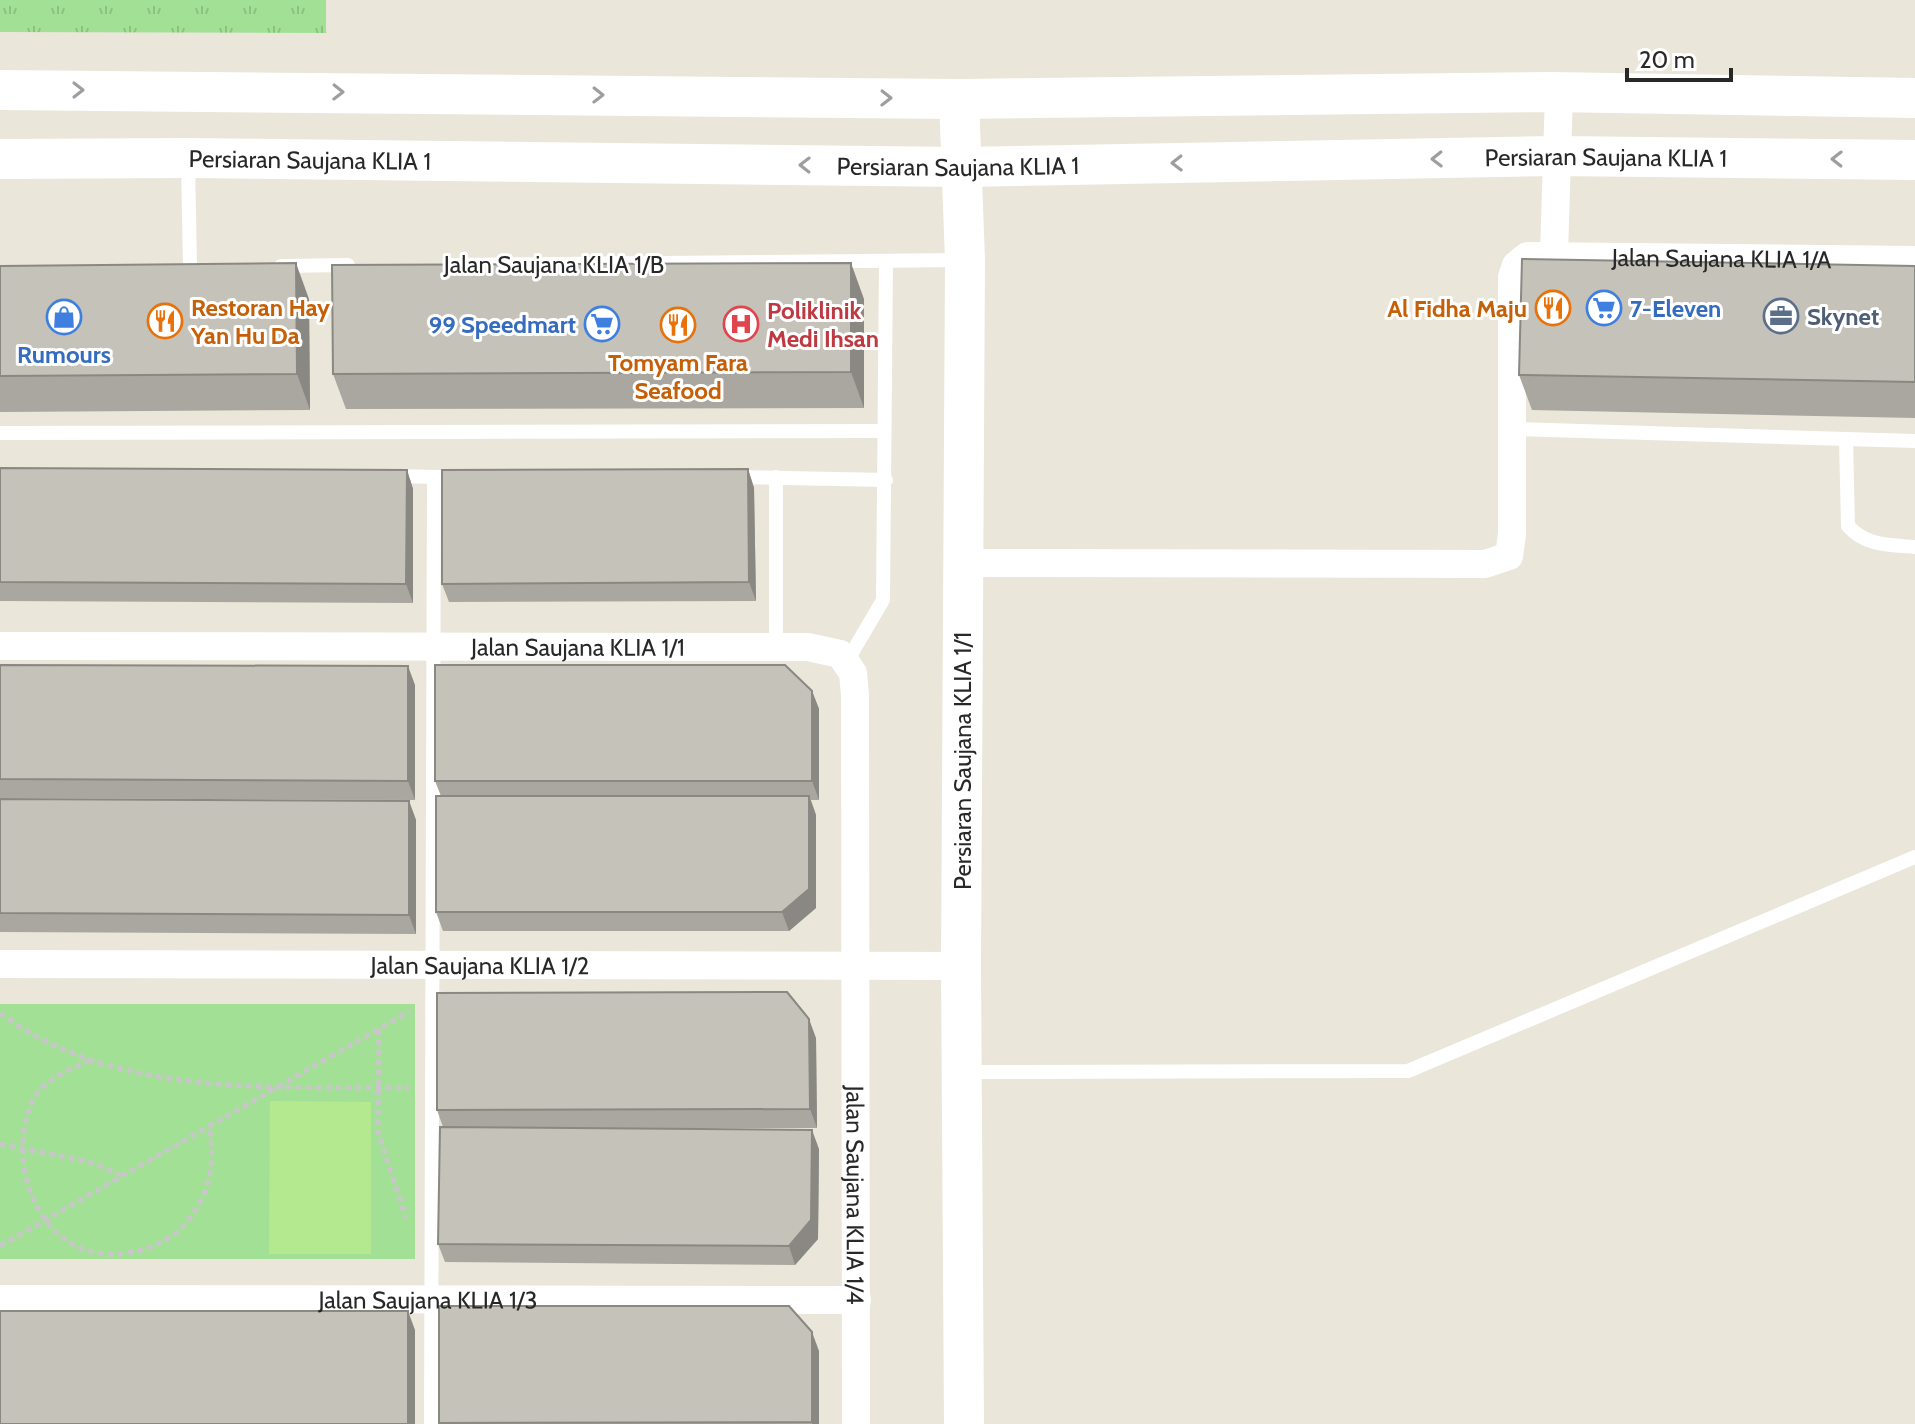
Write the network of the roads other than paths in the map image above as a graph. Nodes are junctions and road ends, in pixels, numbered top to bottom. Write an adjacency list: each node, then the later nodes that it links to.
1 (0, 90): 4 (street, one-way to 4)
2 (1559, 93): 3 (street); 4 (street); 5 (street)
3 (1915, 98)
4 (959, 99): 9 (street, Persiaran Saujana KLIA 1/1)
5 (1557, 156): 8 (street, Persiaran Saujana KLIA 1, one-way to 5); 9 (street, Persiaran Saujana KLIA 1, one-way to 9); 10 (street)
6 (188, 158): 7 (street, Persiaran Saujana KLIA 1); 9 (street, Persiaran Saujana KLIA 1, one-way to 6); 18 (lane)
7 (0, 159)
8 (1915, 160)
9 (961, 167): 11 (street, Persiaran Saujana KLIA 1/1)
10 (1541, 255): 12 (street, Jalan Saujana KLIA 1/A); 20 (street)
11 (965, 260): 13 (lane, Jalan Saujana KLIA 1/B); 30 (street, Persiaran Saujana KLIA 1/1)
12 (1915, 260)
13 (886, 261): 15 (lane, Jalan Saujana KLIA 1/B); 21 (lane)
14 (364, 265): 16 (lane)
15 (427, 265)
16 (269, 266)
17 (174, 267): 18 (lane)
18 (190, 267): 19 (lane)
19 (206, 267)
20 (1512, 429): 23 (lane); 30 (street)
21 (884, 431): 22 (lane); 28 (lane)
22 (0, 433)
23 (1846, 439): 24 (lane); 29 (lane)
24 (1915, 441)
25 (372, 476): 32 (lane)
26 (714, 477): 27 (lane)
27 (776, 477): 28 (lane); 33 (lane)
28 (886, 480): 34 (lane)
29 (1915, 547)
30 (963, 563): 39 (street, Persiaran Saujana KLIA 1/1)
31 (0, 646): 32 (street, Jalan Saujana KLIA 1/1)
32 (434, 647): 33 (street, Jalan Saujana KLIA 1/1); 37 (lane)
33 (776, 647): 34 (street, Jalan Saujana KLIA 1/1)
34 (846, 663): 38 (street)
35 (1915, 857): 40 (lane)
36 (0, 964): 37 (street, Jalan Saujana KLIA 1/2)
37 (432, 965): 38 (street, Jalan Saujana KLIA 1/2); 42 (lane)
38 (857, 966): 39 (street, Jalan Saujana KLIA 1/2); 43 (street, Jalan Saujana KLIA 1/4)
39 (961, 966): 40 (street, Persiaran Saujana KLIA 1/1)
40 (961, 1072): 46 (street, Persiaran Saujana KLIA 1/1)
41 (0, 1299): 42 (street, Jalan Saujana KLIA 1/3)
42 (430, 1299): 43 (street, Jalan Saujana KLIA 1/3); 44 (lane)
43 (857, 1300): 45 (street, Jalan Saujana KLIA 1/4)
44 (431, 1424)
45 (856, 1424)
46 (964, 1424)

